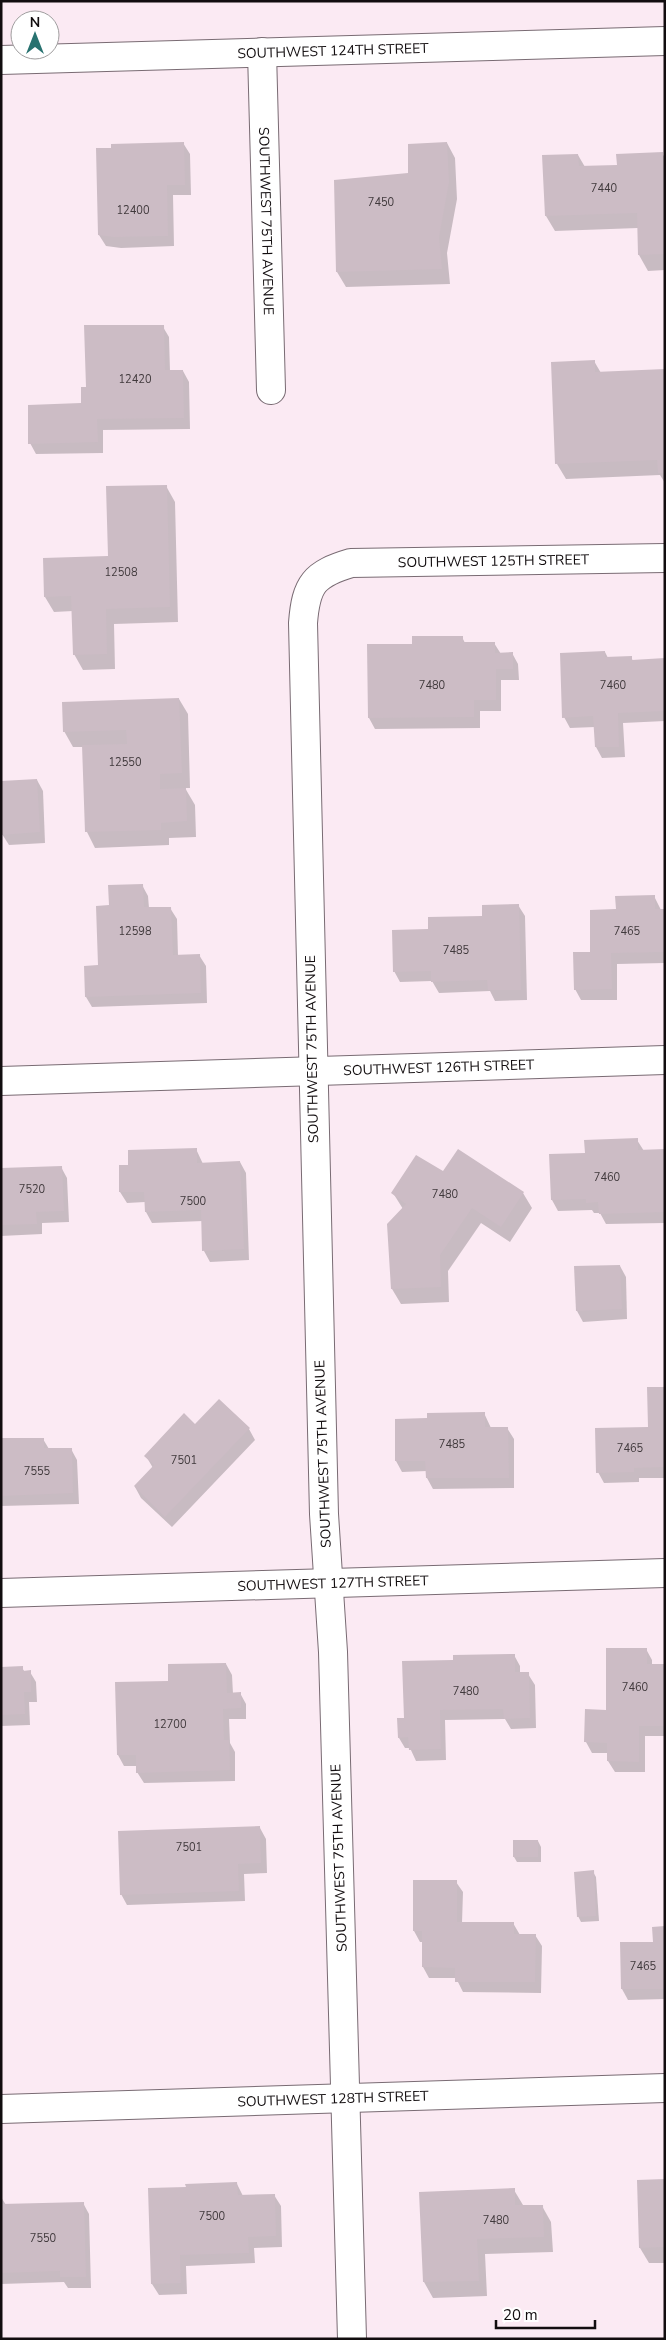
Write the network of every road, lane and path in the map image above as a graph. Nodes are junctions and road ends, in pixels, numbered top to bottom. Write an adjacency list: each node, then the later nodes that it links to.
1 (665, 41): 2 (street, SOUTHWEST 124TH STREET)
2 (262, 52): 3 (street, SOUTHWEST 124TH STREET); 4 (street, SOUTHWEST 75TH AVENUE)
3 (1, 60)
4 (271, 390)
5 (665, 558): 6 (street, SOUTHWEST 125TH STREET)
6 (322, 573): 8 (street, SOUTHWEST 75TH AVENUE)
7 (665, 1060): 8 (street, SOUTHWEST 126TH STREET)
8 (313, 1071): 9 (street, SOUTHWEST 126TH STREET); 11 (street, SOUTHWEST 75TH AVENUE)
9 (1, 1081)
10 (665, 1573): 11 (street, SOUTHWEST 127TH STREET)
11 (328, 1583): 12 (street, SOUTHWEST 127TH STREET); 14 (street, SOUTHWEST 75TH AVENUE)
12 (1, 1593)
13 (665, 2088): 14 (street, SOUTHWEST 128TH STREET)
14 (345, 2098): 15 (street, SOUTHWEST 128TH STREET); 16 (street, SOUTHWEST 75TH AVENUE)
15 (1, 2109)
16 (352, 2339)

